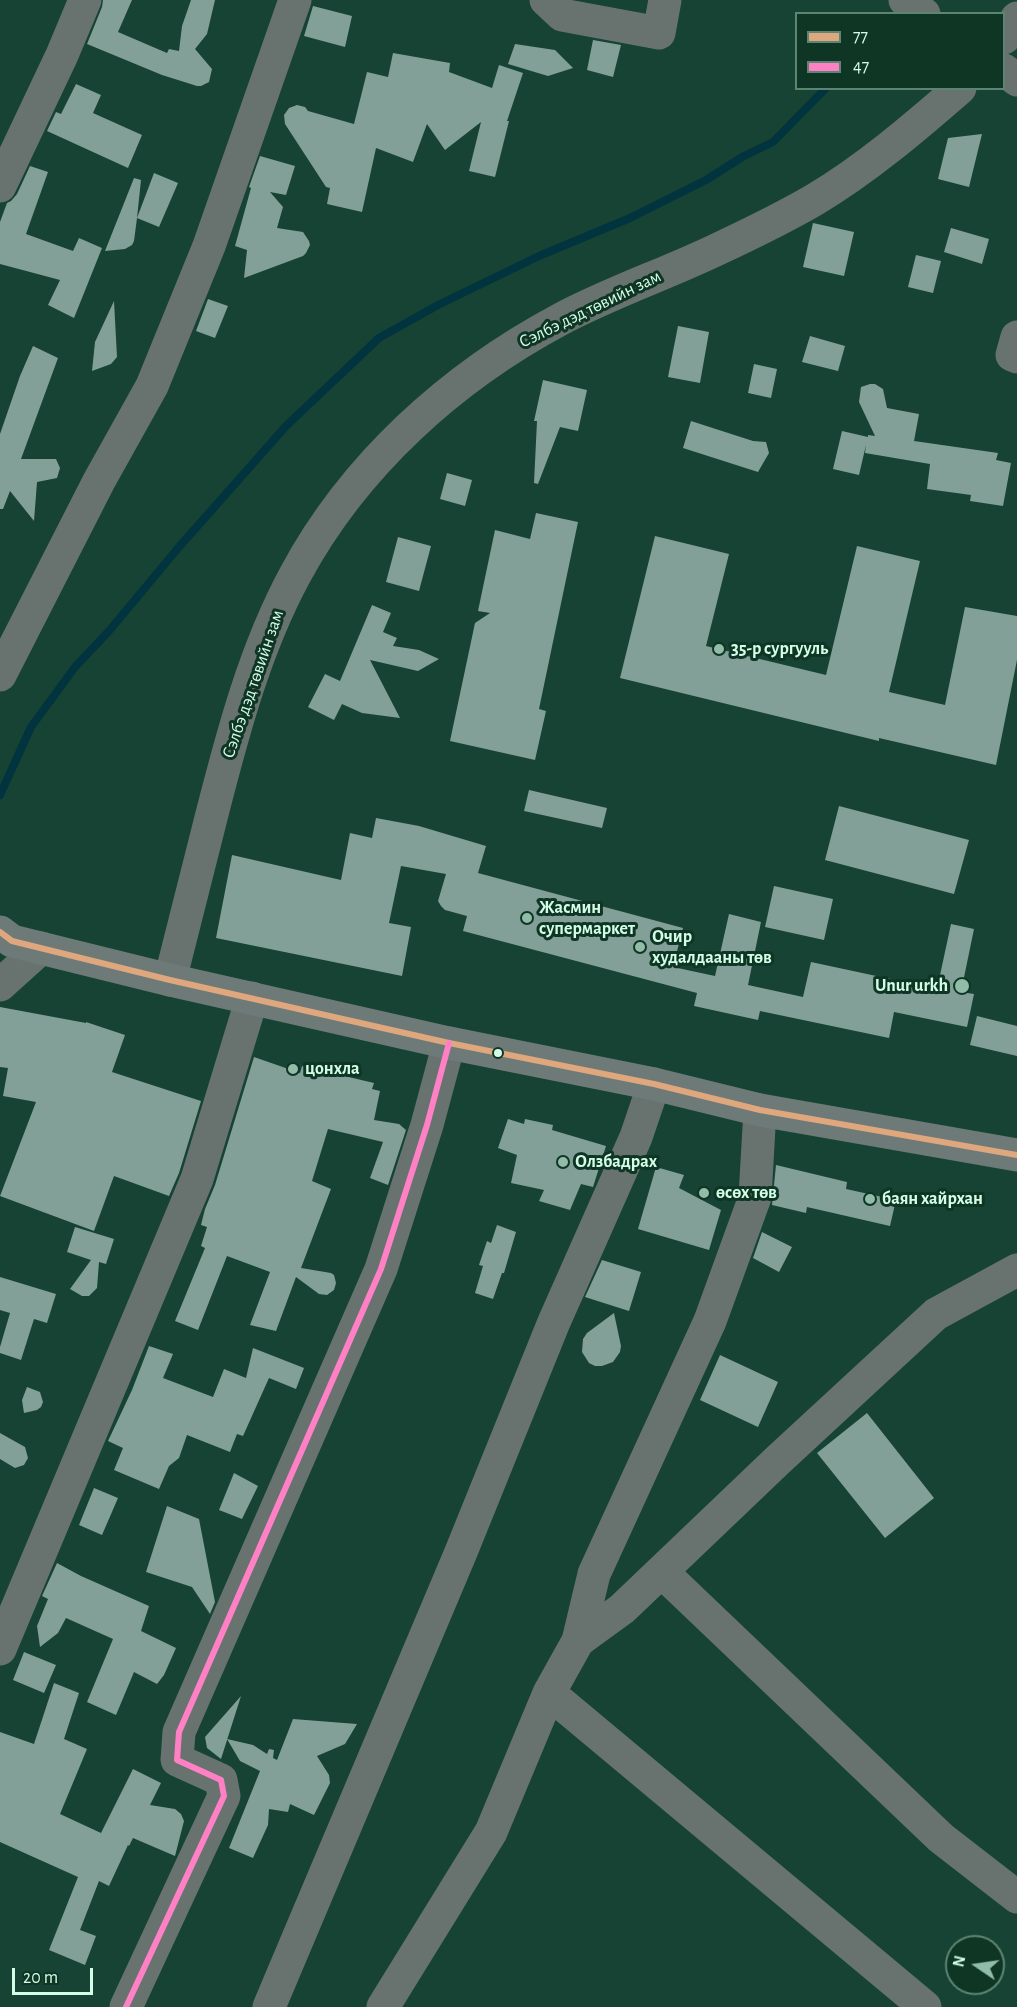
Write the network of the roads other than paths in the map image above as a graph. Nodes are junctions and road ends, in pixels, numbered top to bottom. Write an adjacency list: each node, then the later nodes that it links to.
1 (85, 0): 12 (street)
2 (295, 0): 15 (street)
3 (546, 0): 4 (street)
4 (665, 0)
5 (905, 0): 6 (street)
6 (921, 12)
7 (1017, 18): 8 (street)
8 (1005, 36)
9 (1005, 71): 10 (street)
10 (1017, 80)
11 (958, 90): 17 (street, Сэлбэ дэд төвийн зам)
12 (0, 186)
13 (1017, 337): 14 (street)
14 (1017, 357)
15 (0, 675)
16 (13, 941): 17 (main road); 18 (street)
17 (170, 980): 19 (main road)
18 (0, 985)
19 (252, 998): 20 (main road); 27 (street)
20 (450, 1043): 21 (main road); 30 (street)
21 (654, 1084): 22 (main road); 31 (street)
22 (760, 1110): 23 (main road); 26 (street)
23 (1017, 1155)
24 (1017, 1269): 25 (street)
25 (662, 1572): 26 (street); 29 (street)
26 (578, 1641): 28 (street)
27 (0, 1649)
28 (549, 1693): 32 (street); 33 (street)
29 (1017, 1897)
30 (126, 2007)
31 (269, 2007)
32 (383, 2007)
33 (925, 2007)

